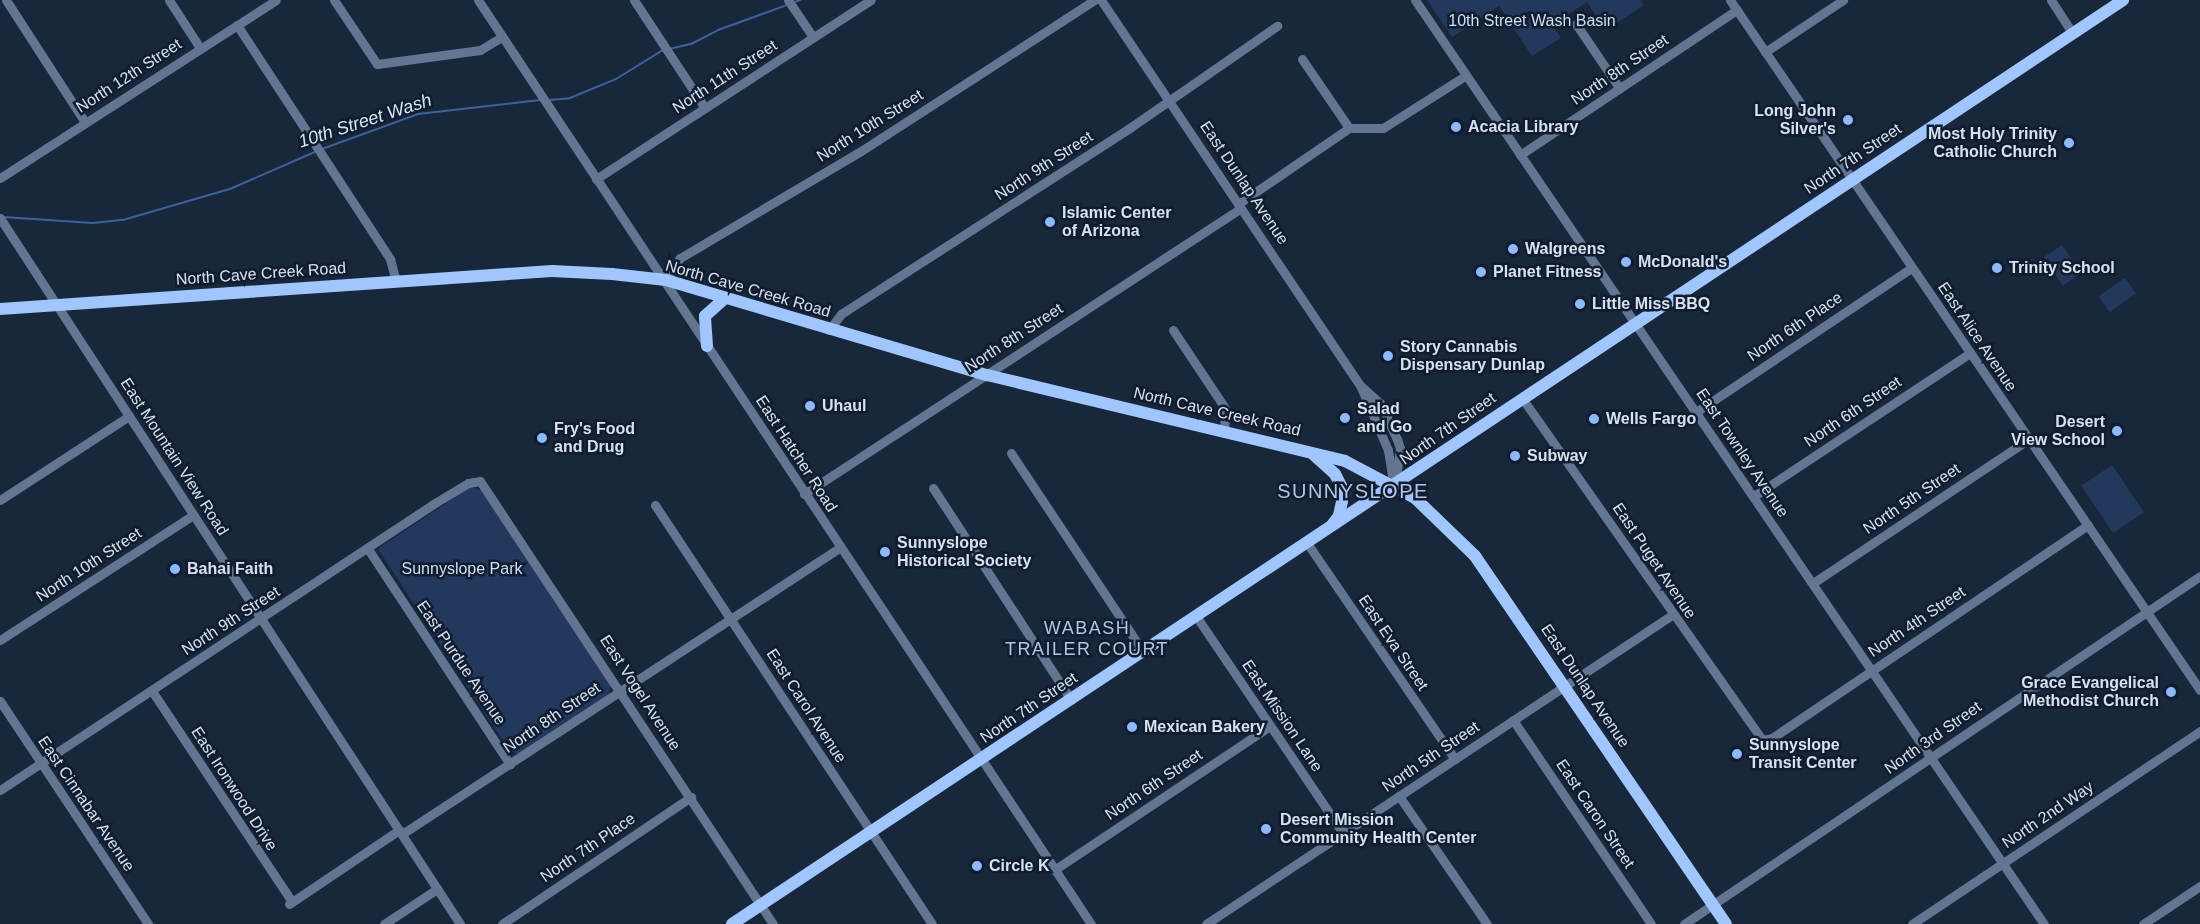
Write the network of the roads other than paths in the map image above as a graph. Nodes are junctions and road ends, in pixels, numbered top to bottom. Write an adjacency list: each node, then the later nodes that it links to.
1 (6, 0): 30 (street)
2 (168, 0): 23 (street)
3 (276, 0): 18 (street, North 12th Street)
4 (334, 0): 22 (street)
5 (478, 0): 22 (street, East Hatcher Road)
6 (634, 0): 29 (street)
7 (788, 0): 21 (street)
8 (871, 0): 21 (street, North 11th Street)
9 (1094, 0): 39 (street, North 10th Street)
10 (1101, 0): 28 (street, East Dunlap Avenue)
11 (1415, 0): 26 (street, East Townley Avenue)
12 (1730, 0): 16 (street, East Alice Avenue)
13 (1843, 0): 24 (street)
14 (2051, 0): 20 (street)
15 (2123, 0): 20 (main road, North 7th Street)
16 (1737, 10): 24 (street, East Alice Avenue); 27 (street, North 8th Street)
17 (1576, 24): 27 (street)
18 (237, 25): 23 (street, North 12th Street); 40 (street)
19 (1277, 26): 28 (street, North 9th Street)
20 (2073, 34): 35 (main road, North 7th Street)
21 (813, 37): 29 (street, North 11th Street)
22 (502, 38): 34 (street, East Hatcher Road)
23 (200, 48): 30 (street, North 12th Street)
24 (1765, 52): 35 (street, East Alice Avenue)
25 (1302, 59): 31 (street)
26 (1465, 76): 31 (street); 32 (street, East Townley Avenue)
27 (1620, 89): 32 (street, North 8th Street)
28 (1168, 101): 36 (street, East Dunlap Avenue); 45 (street, North 9th Street)
29 (705, 108): 34 (street, North 11th Street)
30 (85, 122): 33 (street, North 12th Street)
31 (1349, 128): 36 (street, North 8th Street)
32 (1520, 155): 44 (street, East Townley Avenue)
33 (0, 178)
34 (596, 179): 39 (street, East Hatcher Road)
35 (1852, 179): 38 (street, East Alice Avenue); 44 (main road, North 7th Street)
36 (1240, 206): 49 (street, North 8th Street); 58 (street, East Dunlap Avenue)
37 (0, 218): 42 (street, East Mountain View Road)
38 (1911, 268): 48 (street, East Alice Avenue); 51 (street, North 6th Place)
39 (666, 280): 40 (main road, North Cave Creek Road); 41 (main road, North Cave Creek Road); 47 (street, East Hatcher Road)
40 (396, 281): 42 (main road, North Cave Creek Road)
41 (725, 298): 45 (main road, North Cave Creek Road); 47 (main road)
42 (56, 304): 43 (main road, North Cave Creek Road); 52 (street, East Mountain View Road)
43 (0, 309)
44 (1637, 324): 50 (main road, North 7th Street); 51 (street, East Townley Avenue)
45 (829, 330): 49 (main road, North Cave Creek Road)
46 (1173, 330): 53 (street)
47 (707, 346): 60 (street, East Hatcher Road)
48 (1970, 353): 54 (street, East Alice Avenue); 61 (street, North 6th Street)
49 (987, 375): 53 (main road, North Cave Creek Road); 60 (street, North 8th Street)
50 (1522, 398): 58 (main road, North 7th Street); 73 (street, East Puget Avenue)
51 (1696, 412): 61 (street, East Townley Avenue)
52 (129, 416): 62 (street); 64 (street, East Mountain View Road)
53 (1224, 432): 55 (main road, North Cave Creek Road)
54 (2029, 439): 65 (street, East Alice Avenue); 71 (street, North 5th Street)
55 (1306, 450): 58 (main road, North Cave Creek Road); 66 (main road)
56 (1011, 453): 78 (street)
57 (480, 481): 69 (street, North 9th Street); 81 (street, East Vogel Avenue)
58 (1394, 486): 66 (main road, North 7th Street); 80 (main road, East Dunlap Avenue)
59 (933, 488): 84 (street)
60 (804, 494): 68 (street, East Hatcher Road)
61 (1754, 496): 71 (street, East Townley Avenue)
62 (0, 500)
63 (655, 505): 75 (street, East Carol Avenue)
64 (193, 515): 76 (street, East Mountain View Road); 77 (street, North 10th Street)
65 (2088, 525): 72 (street, East Alice Avenue); 79 (street, North 4th Street)
66 (1329, 530): 67 (main road, North 7th Street)
67 (1307, 543): 74 (main road, North 7th Street); 91 (street, East Eva Street)
68 (839, 548): 75 (street, North 8th Street); 92 (street, East Hatcher Road)
69 (368, 549): 76 (street, North 9th Street); 94 (street, East Purdue Avenue)
70 (2200, 576): 72 (street, North 3rd Street)
71 (1813, 583): 79 (street, East Townley Avenue)
72 (2147, 612): 82 (street, East Alice Avenue); 90 (street, North 3rd Street)
73 (1672, 615): 80 (street, North 5th Street); 89 (street, East Puget Avenue)
74 (1196, 616): 78 (main road, North 7th Street); 87 (street, East Mission Lane)
75 (729, 618): 81 (street, North 8th Street); 99 (street, East Carol Avenue)
76 (261, 620): 83 (street, North 9th Street); 98 (street, East Mountain View Road)
77 (0, 640)
78 (1143, 652): 84 (main road, North 7th Street)
79 (1873, 670): 89 (street, North 4th Street); 90 (street, East Townley Avenue)
80 (1565, 685): 86 (street, North 5th Street); 106 (main road, East Dunlap Avenue)
81 (621, 690): 94 (street, North 8th Street); 97 (street, East Vogel Avenue)
82 (2200, 690)
83 (152, 691): 93 (street, North 9th Street); 105 (street, East Ironwood Drive)
84 (1071, 700): 92 (main road, North 7th Street)
85 (0, 701): 93 (street, East Cinnabar Avenue)
86 (1513, 720): 91 (street, North 5th Street); 118 (street, East Caron Street)
87 (1270, 726): 100 (street, East Mission Lane); 102 (street, North 6th Street)
88 (2200, 731): 101 (street, North 2nd Way)
89 (1762, 740)
90 (1931, 758): 101 (street, East Townley Avenue); 106 (street, North 3rd Street)
91 (1455, 759): 96 (street, North 5th Street)
92 (981, 761): 99 (main road, North 7th Street); 102 (street, East Hatcher Road)
93 (41, 763): 95 (street, North 9th Street); 108 (street, East Cinnabar Avenue)
94 (510, 764): 98 (street, North 8th Street)
95 (0, 790)
96 (1399, 796): 100 (street, North 5th Street); 117 (street)
97 (691, 797): 107 (street, East Vogel Avenue); 111 (street, North 7th Place)
98 (401, 832): 104 (street, East Mountain View Road); 105 (street, North 8th Street)
99 (871, 833): 107 (main road, North 7th Street); 114 (street, East Carol Avenue)
100 (1343, 833): 116 (street, North 5th Street)
101 (2002, 863): 121 (street, North 2nd Way); 122 (street, East Townley Avenue)
102 (1054, 870): 115 (street, East Hatcher Road)
103 (2200, 886): 123 (street)
104 (437, 889): 109 (street); 110 (street, East Mountain View Road)
105 (290, 903)
106 (1713, 904): 119 (street, North 3rd Street); 120 (main road, East Dunlap Avenue)
107 (760, 905): 112 (main road, North 7th Street); 113 (street, East Vogel Avenue)
108 (148, 924)
109 (384, 924)
110 (460, 924)
111 (502, 924)
112 (732, 924)
113 (773, 924)
114 (932, 924)
115 (1091, 924)
116 (1206, 924)
117 (1487, 924)
118 (1651, 924)
119 (1684, 924)
120 (1726, 924)
121 (1912, 924)
122 (2044, 924)
123 (2143, 924)

